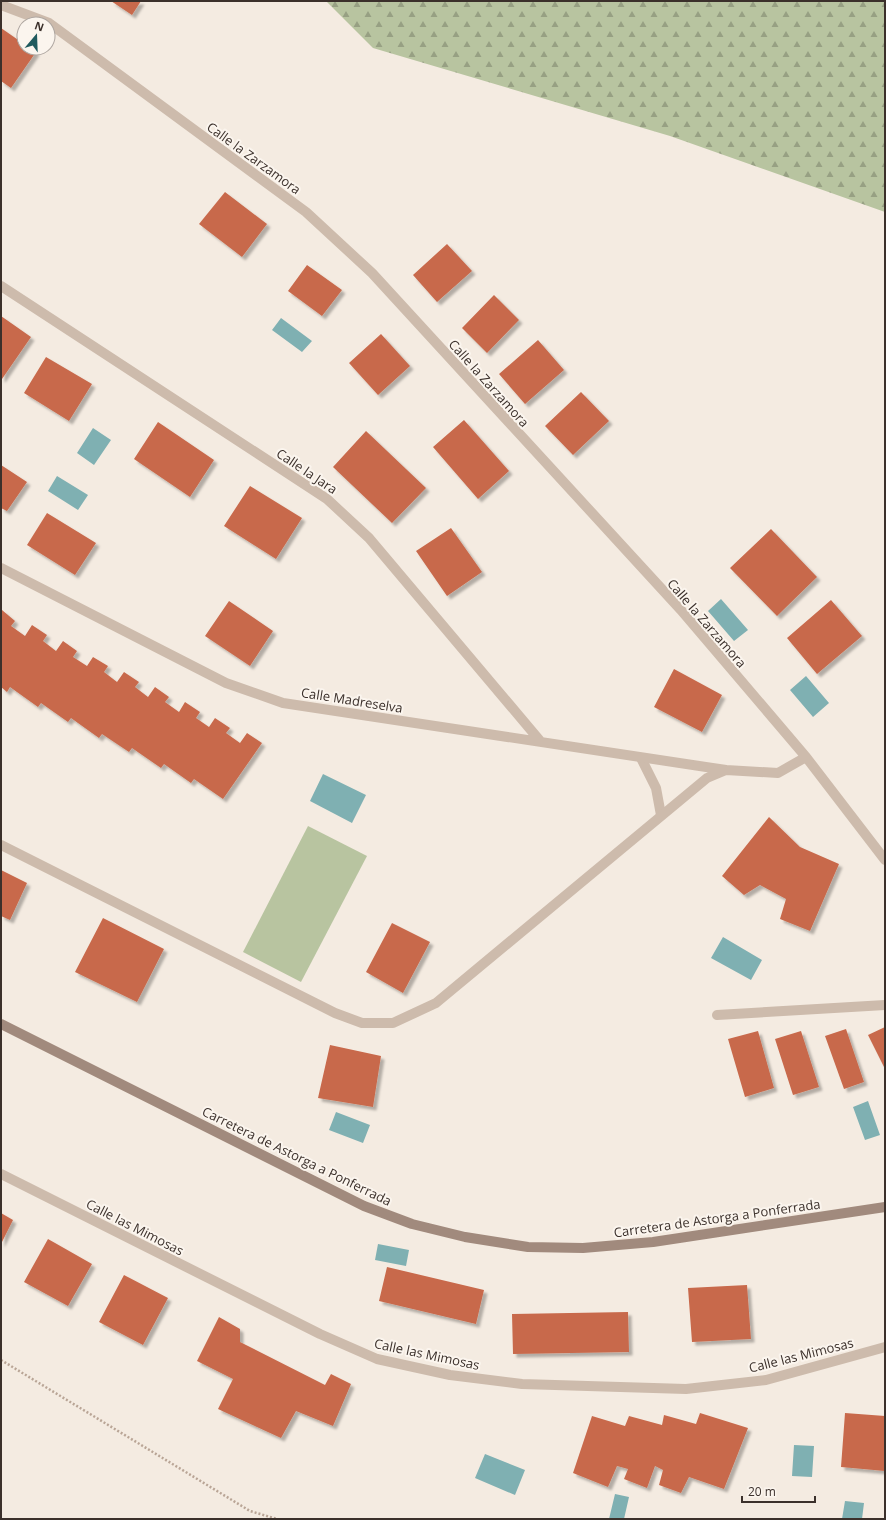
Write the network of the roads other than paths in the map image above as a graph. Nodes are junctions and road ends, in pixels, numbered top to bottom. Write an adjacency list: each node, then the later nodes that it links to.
1 (1, 5): 5 (street, Calle la Zarzamora)
2 (1, 286): 4 (street, Calle la Jara)
3 (1, 568): 4 (street, Calle Madreselva)
4 (541, 742): 6 (street, Calle Madreselva)
5 (806, 757): 7 (street, Calle Madreselva); 10 (street, Calle la Zarzamora)
6 (641, 758): 7 (street, Calle Madreselva); 8 (street)
7 (726, 770): 8 (street)
8 (662, 815): 9 (street)
9 (1, 845)
10 (885, 860)
11 (885, 1005): 12 (street)
12 (717, 1015)
13 (1, 1024): 15 (main road, Carretera de Astorga a Ponferrada)
14 (1, 1174): 16 (street, Calle las Mimosas)
15 (885, 1207)
16 (885, 1347)

